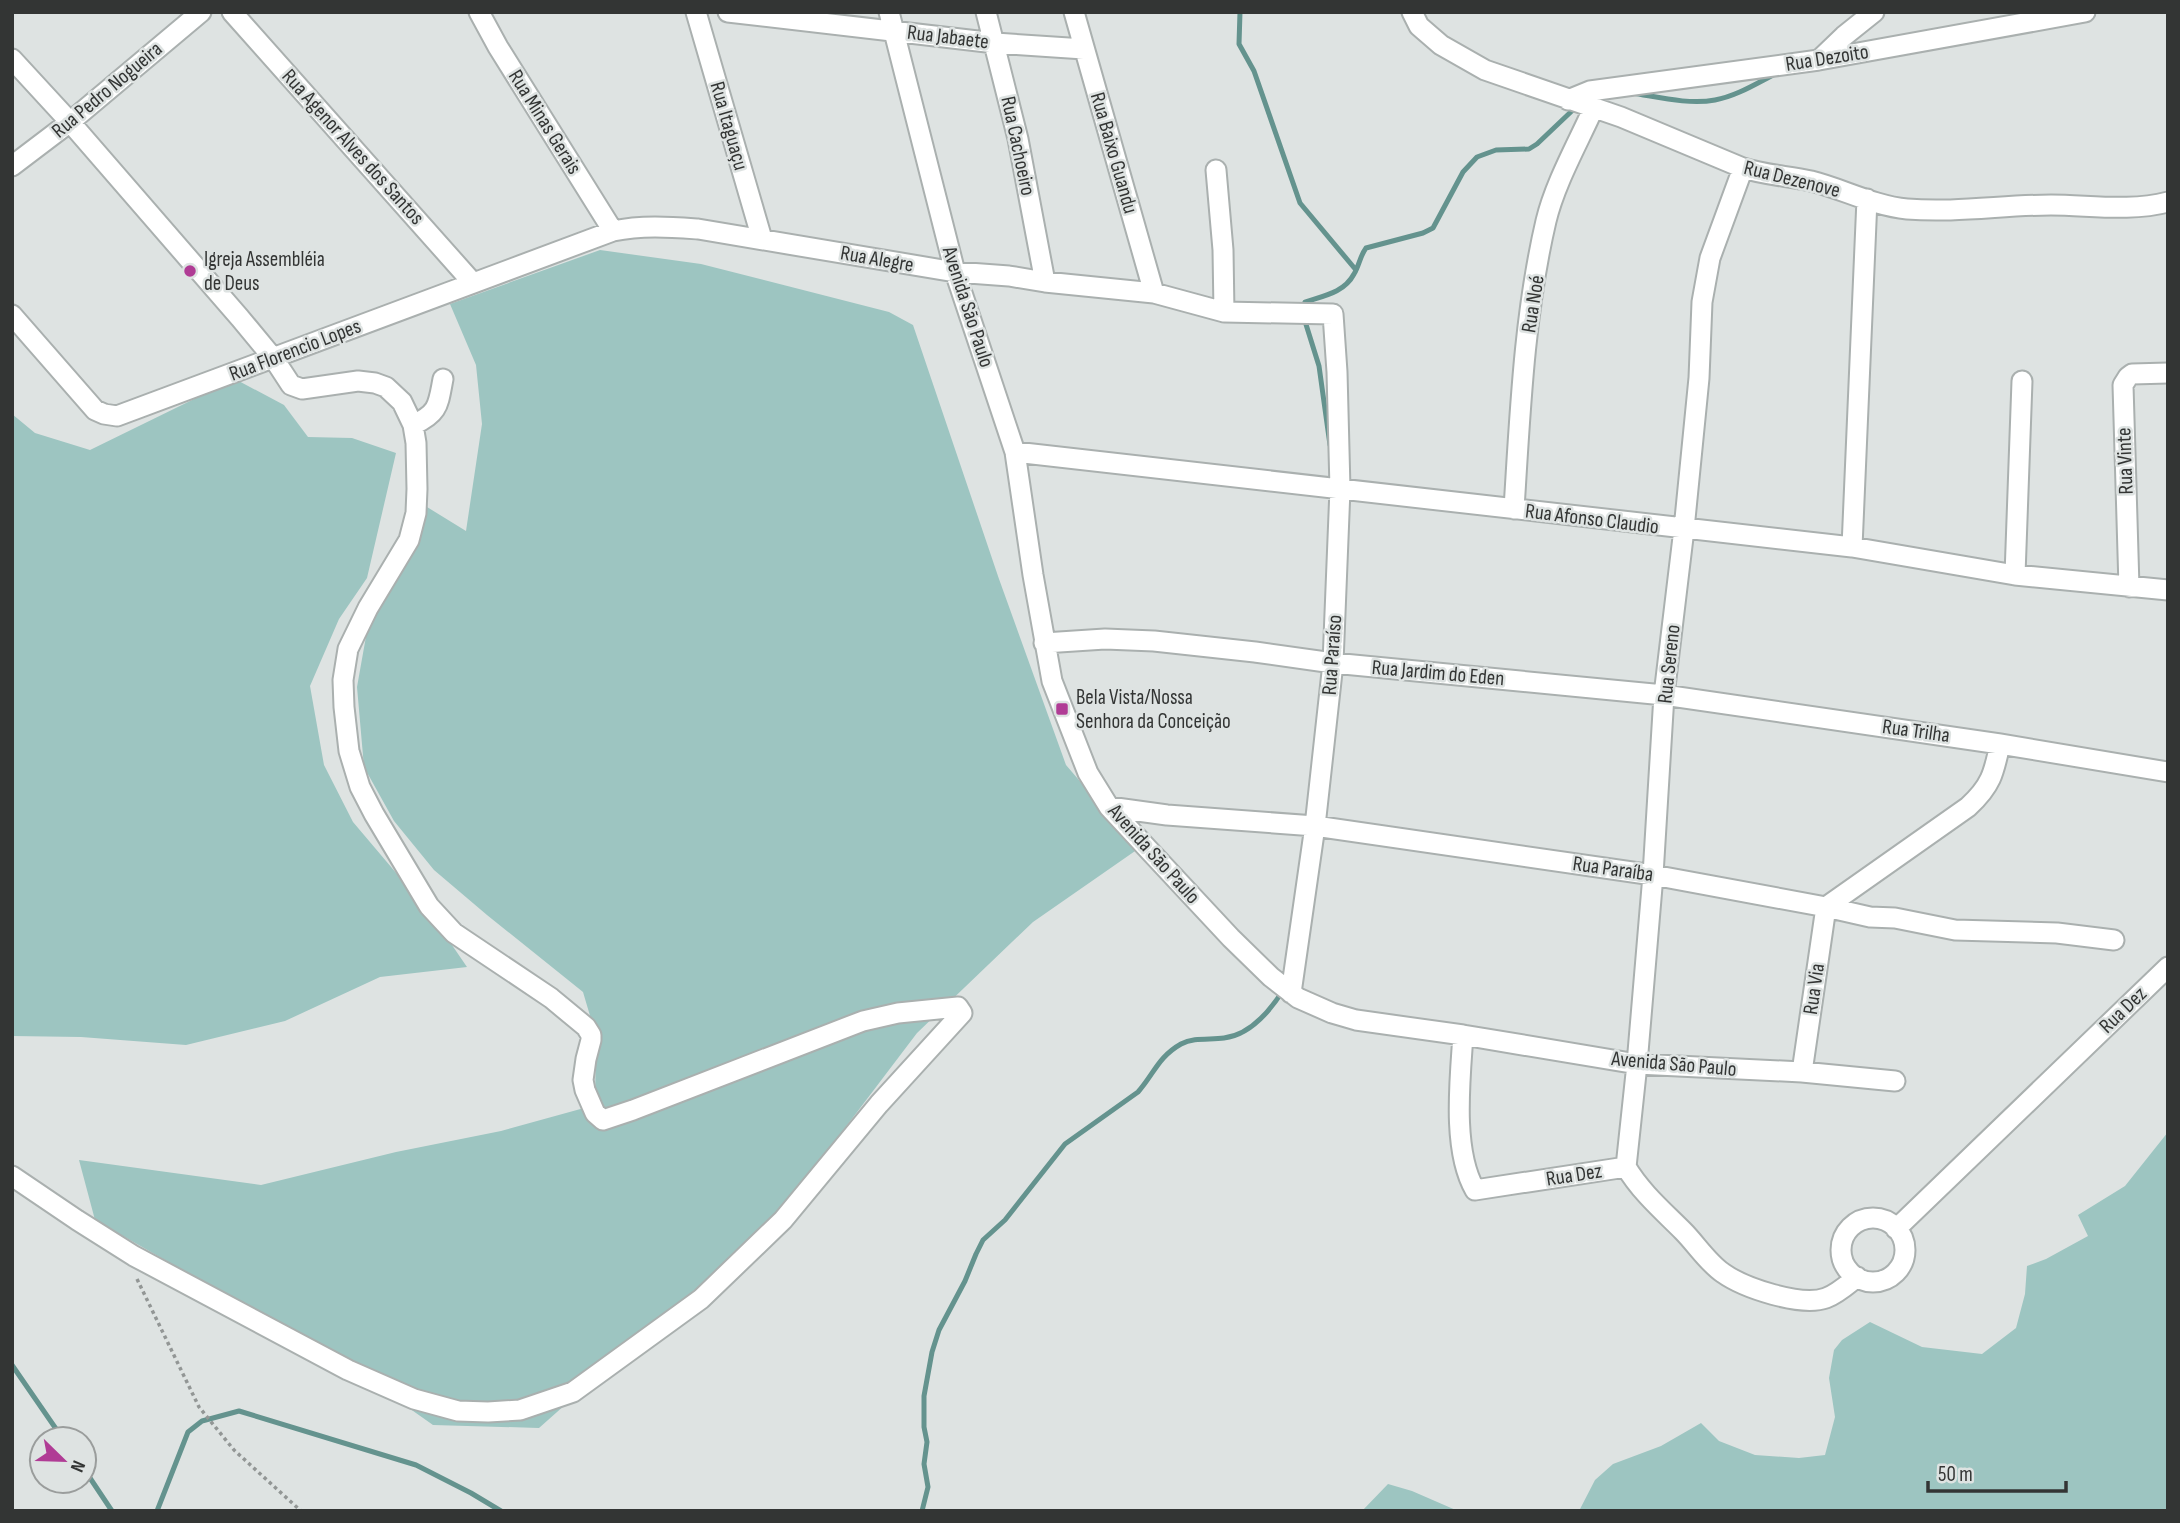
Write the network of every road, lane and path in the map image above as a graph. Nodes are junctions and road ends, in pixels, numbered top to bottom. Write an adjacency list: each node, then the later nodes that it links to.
1 (201, 12): 19 (street, Rua Pedro Nogueira)
2 (232, 12): 29 (street, Rua Agenor Alves dos Santos)
3 (478, 12): 25 (street, Rua Minas Gerais)
4 (696, 12): 26 (street, Rua Itaguaçu)
5 (728, 12): 11 (street, Rua Jabaete)
6 (986, 12): 13 (street, Rua Cachoeiro)
7 (1074, 12): 14 (street, Rua Baixo Guandu)
8 (1412, 12): 17 (street, Rua Dezenove)
9 (1874, 12): 16 (street)
10 (2085, 12): 16 (street, Rua Dezoito)
11 (784, 15): 12 (street, Rua Jabaete)
12 (892, 22): 13 (street, Rua Jabaete); 27 (street, Avenida São Paulo)
13 (995, 43): 14 (street, Rua Jabaete); 28 (street, Rua Cachoeiro)
14 (1084, 48): 30 (street, Rua Baixo Guandu)
15 (12, 59): 19 (street)
16 (1819, 60): 17 (street, Rua Dezoito)
17 (1568, 100): 18 (street, Rua Dezenove)
18 (1594, 107): 21 (street, Rua Dezenove); 41 (street, Rua Noé)
19 (70, 122): 20 (street, Rua Pedro Nogueira); 34 (street)
20 (12, 166)
21 (1743, 168): 23 (street, Rua Dezenove); 42 (street, Rua Sereno)
22 (1216, 170): 31 (street)
23 (1867, 199): 24 (street, Rua Dezenove); 43 (street)
24 (2168, 202)
25 (613, 231): 26 (street, Rua Alegre); 29 (street, Rua Florencio Lopes)
26 (762, 239): 27 (street, Rua Alegre)
27 (955, 272): 28 (street, Rua Alegre); 39 (street, Avenida São Paulo)
28 (1045, 282): 30 (street, Rua Alegre)
29 (473, 283): 34 (street, Rua Florencio Lopes)
30 (1154, 293): 31 (street, Rua Alegre)
31 (1224, 312): 32 (street, Rua Alegre)
32 (1332, 314): 40 (street, Rua Paraíso)
33 (12, 315): 34 (street, Rua Florencio Lopes)
34 (274, 359): 38 (street)
35 (2168, 373): 45 (street, Rua Vinte)
36 (443, 379): 38 (street)
37 (2021, 380): 44 (street)
38 (413, 425): 66 (street)
39 (1015, 452): 40 (street, Rua Afonso Claudio); 47 (street, Avenida São Paulo)
40 (1340, 489): 41 (street, Rua Afonso Claudio); 48 (street, Rua Paraíso)
41 (1514, 509): 42 (street, Rua Afonso Claudio)
42 (1684, 529): 43 (street, Rua Afonso Claudio); 49 (street, Rua Sereno)
43 (1852, 547): 44 (street, Rua Afonso Claudio)
44 (2015, 575): 45 (street, Rua Afonso Claudio)
45 (2129, 587): 46 (street, Rua Afonso Claudio)
46 (2168, 590)
47 (1044, 643): 48 (street, Rua Jardim do Eden); 52 (street, Avenida São Paulo)
48 (1333, 663): 49 (street, Rua Jardim do Eden); 53 (street, Rua Paraíso)
49 (1664, 695): 50 (street, Rua Trilha); 54 (street, Rua Sereno)
50 (2000, 744): 51 (street, Rua Trilha); 55 (street)
51 (2168, 772)
52 (1109, 807): 53 (street, Rua Paraíba); 58 (street, Avenida São Paulo)
53 (1315, 826): 54 (street, Rua Paraíba); 58 (street, Rua Paraíso)
54 (1653, 875): 55 (street, Rua Paraíba); 60 (street, Rua Sereno)
55 (1826, 906): 56 (street, Rua Paraíba); 61 (street, Rua Via)
56 (2114, 940)
57 (2168, 967): 65 (street, Rua Dez)
58 (1291, 993): 59 (street, Avenida São Paulo)
59 (1463, 1035): 60 (street, Avenida São Paulo); 63 (street, Rua Dez)
60 (1637, 1064): 61 (street, Avenida São Paulo); 63 (street, Rua Sereno)
61 (1802, 1072): 62 (street, Avenida São Paulo)
62 (1895, 1081)
63 (1626, 1167): 67 (street, Rua Dez)
64 (12, 1175): 66 (street)
65 (1896, 1229): 67 (street); 67 (street)
66 (134, 1256): 68 (path)
67 (1857, 1278)
68 (301, 1511)

